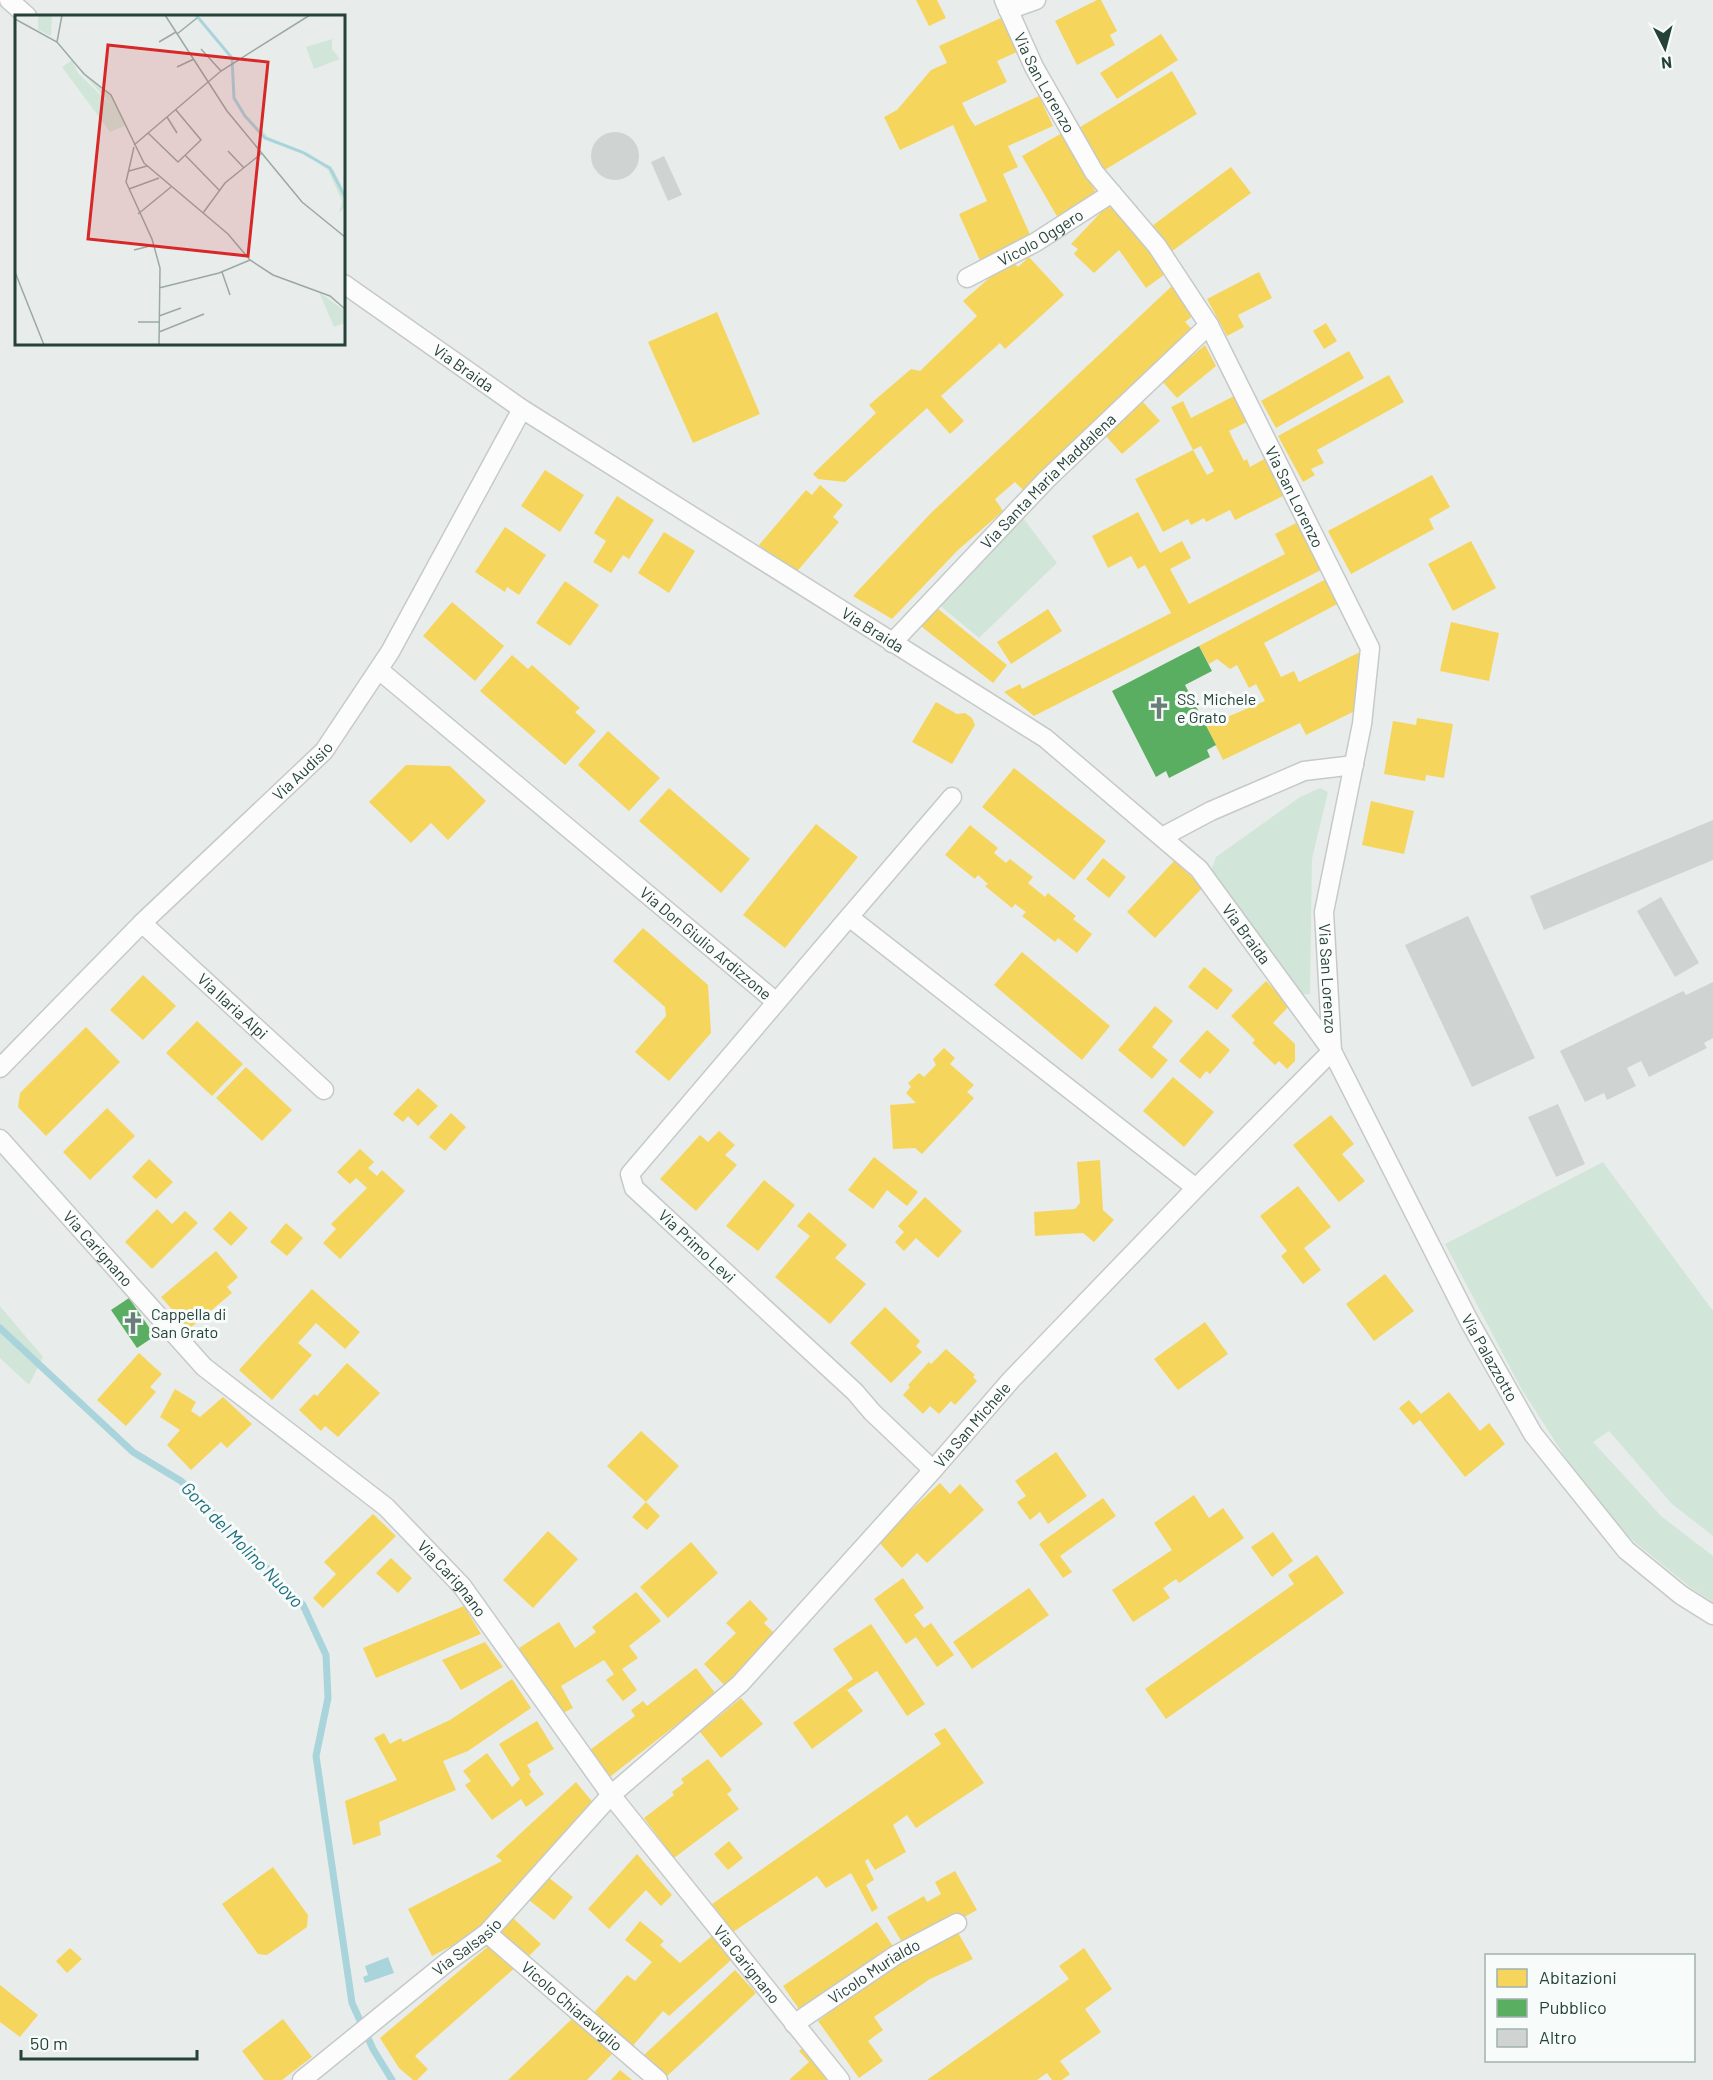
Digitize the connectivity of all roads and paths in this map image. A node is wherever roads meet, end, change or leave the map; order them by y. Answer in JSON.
{"nodes":[{"id":1,"x":9,"y":0,"type":"edge"},
{"id":2,"x":1036,"y":0,"type":"edge"},
{"id":3,"x":1006,"y":5,"type":"edge"},
{"id":4,"x":26,"y":15,"type":"edge"},
{"id":5,"x":1112,"y":193,"type":"junction"},
{"id":6,"x":967,"y":278,"type":"dead end"},
{"id":7,"x":345,"y":285,"type":"edge"},
{"id":8,"x":1209,"y":325,"type":"junction"},
{"id":9,"x":522,"y":409,"type":"junction"},
{"id":10,"x":892,"y":642,"type":"junction"},
{"id":11,"x":380,"y":670,"type":"junction"},
{"id":12,"x":1354,"y":765,"type":"junction"},
{"id":13,"x":952,"y":797,"type":"dead end"},
{"id":14,"x":1162,"y":837,"type":"junction"},
{"id":15,"x":849,"y":917,"type":"junction"},
{"id":16,"x":142,"y":923,"type":"junction"},
{"id":17,"x":775,"y":1001,"type":"junction"},
{"id":18,"x":1332,"y":1051,"type":"junction"},
{"id":19,"x":0,"y":1068,"type":"edge"},
{"id":20,"x":324,"y":1090,"type":"dead end"},
{"id":21,"x":0,"y":1139,"type":"edge"},
{"id":22,"x":1196,"y":1188,"type":"junction"},
{"id":23,"x":933,"y":1470,"type":"junction"},
{"id":24,"x":1713,"y":1615,"type":"edge"},
{"id":25,"x":611,"y":1795,"type":"junction"},
{"id":26,"x":957,"y":1923,"type":"dead end"},
{"id":27,"x":487,"y":1933,"type":"junction"},
{"id":28,"x":794,"y":2024,"type":"junction"},
{"id":29,"x":302,"y":2080,"type":"edge"},
{"id":30,"x":658,"y":2080,"type":"edge"},
{"id":31,"x":840,"y":2080,"type":"edge"}],
"edges":[{"from":1,"to":4,"type":"street"},
{"from":2,"to":3,"type":"street"},
{"from":3,"to":5,"type":"street","name":"Via San Lorenzo"},
{"from":5,"to":6,"type":"street","name":"Vicolo Oggero"},
{"from":5,"to":8,"type":"street","name":"Via San Lorenzo"},
{"from":7,"to":9,"type":"street","name":"Via Braida"},
{"from":8,"to":10,"type":"street","name":"Via Santa Maria Maddalena"},
{"from":8,"to":12,"type":"street","name":"Via San Lorenzo"},
{"from":9,"to":10,"type":"street","name":"Via Braida"},
{"from":9,"to":11,"type":"street","name":"Via Audisio"},
{"from":10,"to":14,"type":"street","name":"Via Braida"},
{"from":11,"to":16,"type":"street","name":"Via Audisio"},
{"from":11,"to":17,"type":"street","name":"Via Don Giulio Ardizzone"},
{"from":12,"to":14,"type":"street"},
{"from":12,"to":18,"type":"street","name":"Via San Lorenzo"},
{"from":13,"to":15,"type":"street","name":"Via Don Giulio Ardizzone"},
{"from":14,"to":18,"type":"street","name":"Via Braida"},
{"from":15,"to":17,"type":"street","name":"Via Don Giulio Ardizzone"},
{"from":15,"to":22,"type":"street"},
{"from":16,"to":19,"type":"street","name":"Via Audisio"},
{"from":16,"to":20,"type":"street","name":"Via Ilaria Alpi"},
{"from":17,"to":23,"type":"street","name":"Via Primo Levi"},
{"from":18,"to":22,"type":"street","name":"Via San Michele"},
{"from":18,"to":24,"type":"street","name":"Via Palazzotto"},
{"from":21,"to":25,"type":"street","name":"Via Carignano"},
{"from":22,"to":23,"type":"street","name":"Via San Michele"},
{"from":23,"to":25,"type":"street","name":"Via San Michele"},
{"from":25,"to":27,"type":"street","name":"Via Salsasio"},
{"from":25,"to":28,"type":"street","name":"Via Carignano"},
{"from":26,"to":28,"type":"street","name":"Vicolo Murialdo"},
{"from":27,"to":29,"type":"street","name":"Via Salsasio"},
{"from":27,"to":30,"type":"street","name":"Vicolo Chiaraviglio"},
{"from":28,"to":31,"type":"street","name":"Via Carignano"}]}
